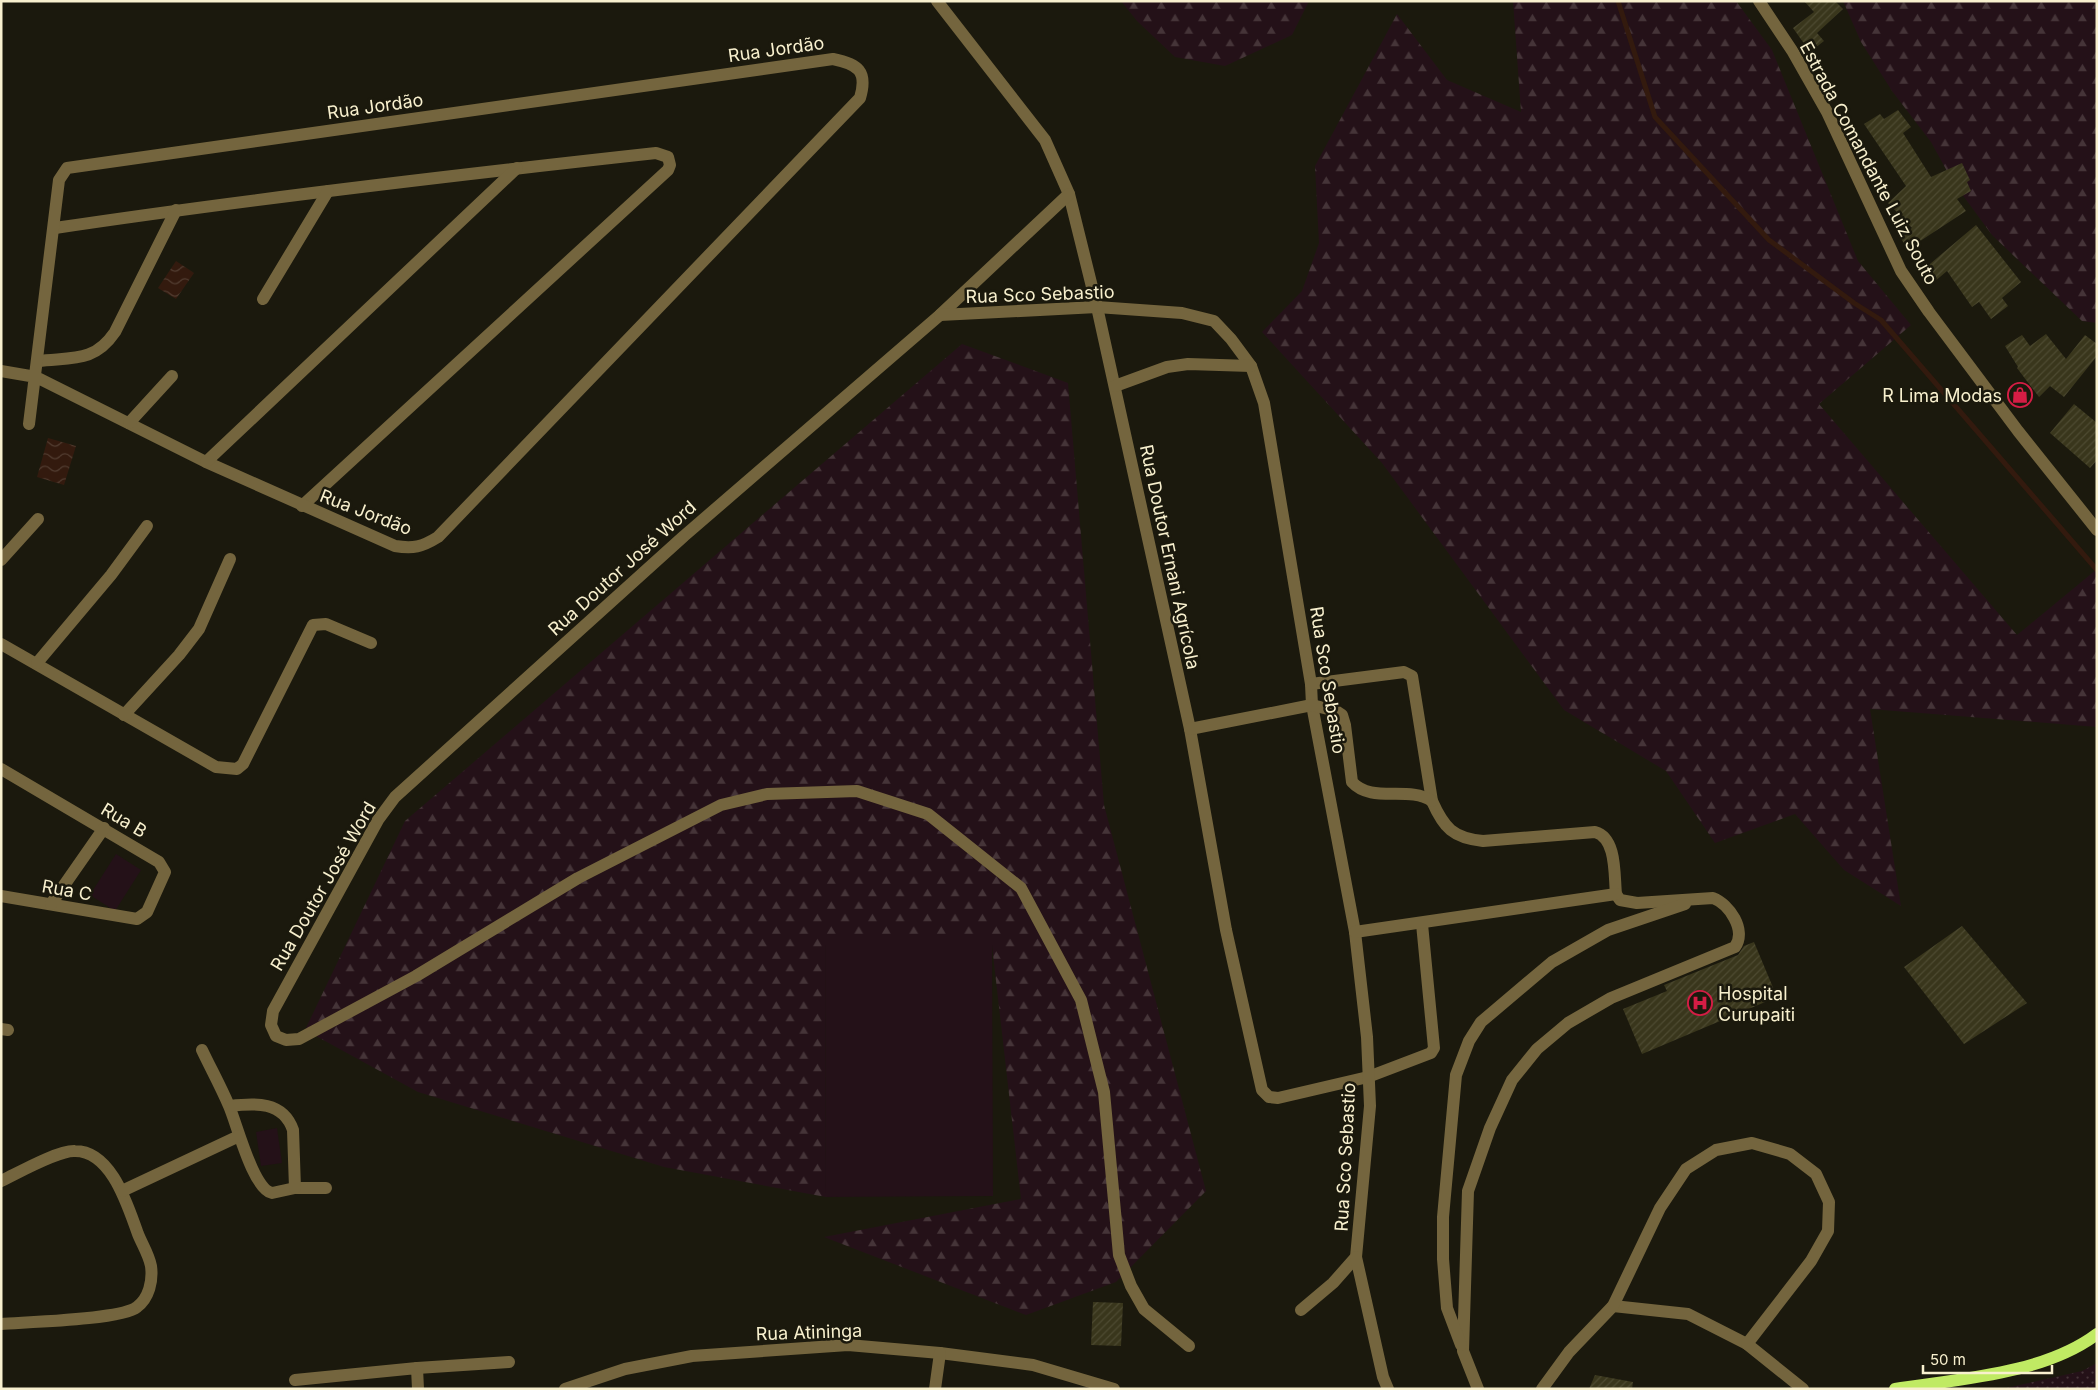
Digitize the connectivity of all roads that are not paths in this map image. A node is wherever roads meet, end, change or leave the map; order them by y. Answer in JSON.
{"nodes":[{"id":1,"x":937,"y":1,"type":"edge"},
{"id":2,"x":1759,"y":1,"type":"edge"},
{"id":3,"x":517,"y":168,"type":"junction"},
{"id":4,"x":328,"y":191,"type":"junction"},
{"id":5,"x":1069,"y":194,"type":"junction"},
{"id":6,"x":176,"y":210,"type":"junction"},
{"id":7,"x":55,"y":228,"type":"junction"},
{"id":8,"x":263,"y":298,"type":"dead end"},
{"id":9,"x":1098,"y":306,"type":"junction"},
{"id":10,"x":940,"y":315,"type":"junction"},
{"id":11,"x":38,"y":361,"type":"junction"},
{"id":12,"x":1251,"y":366,"type":"junction"},
{"id":13,"x":1,"y":370,"type":"edge"},
{"id":14,"x":172,"y":376,"type":"dead end"},
{"id":15,"x":36,"y":377,"type":"junction"},
{"id":16,"x":1115,"y":386,"type":"junction"},
{"id":17,"x":129,"y":423,"type":"junction"},
{"id":18,"x":29,"y":424,"type":"dead end"},
{"id":19,"x":206,"y":462,"type":"junction"},
{"id":20,"x":302,"y":506,"type":"junction"},
{"id":21,"x":38,"y":519,"type":"dead end"},
{"id":22,"x":147,"y":526,"type":"dead end"},
{"id":23,"x":2097,"y":530,"type":"edge"},
{"id":24,"x":230,"y":559,"type":"dead end"},
{"id":25,"x":1,"y":560,"type":"edge"},
{"id":26,"x":371,"y":643,"type":"dead end"},
{"id":27,"x":1,"y":644,"type":"edge"},
{"id":28,"x":37,"y":663,"type":"junction"},
{"id":29,"x":1311,"y":684,"type":"junction"},
{"id":30,"x":1312,"y":705,"type":"junction"},
{"id":31,"x":124,"y":715,"type":"junction"},
{"id":32,"x":1190,"y":729,"type":"junction"},
{"id":33,"x":1,"y":769,"type":"edge"},
{"id":34,"x":1432,"y":801,"type":"junction"},
{"id":35,"x":104,"y":828,"type":"junction"},
{"id":36,"x":1616,"y":894,"type":"junction"},
{"id":37,"x":1,"y":896,"type":"edge"},
{"id":38,"x":1703,"y":897,"type":"junction"},
{"id":39,"x":51,"y":904,"type":"junction"},
{"id":40,"x":126,"y":918,"type":"joint"},
{"id":41,"x":1422,"y":924,"type":"junction"},
{"id":42,"x":1355,"y":932,"type":"junction"},
{"id":43,"x":202,"y":1050,"type":"dead end"},
{"id":44,"x":1368,"y":1077,"type":"junction"},
{"id":45,"x":230,"y":1106,"type":"junction"},
{"id":46,"x":239,"y":1136,"type":"junction"},
{"id":47,"x":1,"y":1181,"type":"edge"},
{"id":48,"x":295,"y":1188,"type":"junction"},
{"id":49,"x":326,"y":1188,"type":"dead end"},
{"id":50,"x":122,"y":1191,"type":"junction"},
{"id":51,"x":1356,"y":1257,"type":"junction"},
{"id":52,"x":1613,"y":1306,"type":"junction"},
{"id":53,"x":1301,"y":1310,"type":"dead end"},
{"id":54,"x":1,"y":1324,"type":"edge"},
{"id":55,"x":2097,"y":1334,"type":"edge"},
{"id":56,"x":1747,"y":1344,"type":"junction"},
{"id":57,"x":1189,"y":1346,"type":"dead end"},
{"id":58,"x":1463,"y":1351,"type":"junction"},
{"id":59,"x":940,"y":1353,"type":"junction"},
{"id":60,"x":509,"y":1362,"type":"dead end"},
{"id":61,"x":417,"y":1368,"type":"junction"},
{"id":62,"x":295,"y":1380,"type":"dead end"},
{"id":63,"x":418,"y":1389,"type":"edge"},
{"id":64,"x":565,"y":1389,"type":"edge"},
{"id":65,"x":936,"y":1389,"type":"edge"},
{"id":66,"x":1114,"y":1389,"type":"edge"},
{"id":67,"x":1388,"y":1389,"type":"edge"},
{"id":68,"x":1478,"y":1389,"type":"edge"},
{"id":69,"x":1542,"y":1389,"type":"edge"},
{"id":70,"x":1803,"y":1389,"type":"edge"},
{"id":71,"x":1895,"y":1389,"type":"edge"}],
"edges":[{"from":1,"to":5,"type":"street","name":"Rua Doutor Ernani Agrícola"},
{"from":2,"to":23,"type":"street","name":"Estrada Comandante Luiz Souto"},
{"from":3,"to":4,"type":"street","name":"Rua Jordão"},
{"from":3,"to":19,"type":"street"},
{"from":3,"to":20,"type":"street","name":"Rua Jordão"},
{"from":4,"to":6,"type":"street","name":"Rua Jordão"},
{"from":4,"to":8,"type":"street"},
{"from":5,"to":9,"type":"street","name":"Rua Doutor Ernani Agrícola"},
{"from":5,"to":10,"type":"street","name":"Rua Doutor José Word"},
{"from":6,"to":7,"type":"street","name":"Rua Jordão"},
{"from":6,"to":11,"type":"street"},
{"from":7,"to":11,"type":"street","name":"Rua Jordão"},
{"from":7,"to":20,"type":"street","name":"Rua Jordão"},
{"from":9,"to":10,"type":"street","name":"Rua Sco Sebastio"},
{"from":9,"to":12,"type":"street","name":"Rua Sco Sebastio"},
{"from":9,"to":16,"type":"street","name":"Rua Doutor Ernani Agrícola"},
{"from":10,"to":57,"type":"street","name":"Rua Doutor José Word"},
{"from":11,"to":15,"type":"street","name":"Rua Jordão"},
{"from":12,"to":16,"type":"street"},
{"from":12,"to":29,"type":"street","name":"Rua Sco Sebastio"},
{"from":13,"to":15,"type":"street","name":"Rua Jordão"},
{"from":14,"to":17,"type":"street"},
{"from":15,"to":17,"type":"street","name":"Rua Jordão"},
{"from":15,"to":18,"type":"street","name":"Rua Jordão"},
{"from":16,"to":32,"type":"street","name":"Rua Doutor Ernani Agrícola"},
{"from":17,"to":19,"type":"street","name":"Rua Jordão"},
{"from":19,"to":20,"type":"street","name":"Rua Jordão"},
{"from":21,"to":25,"type":"street"},
{"from":22,"to":28,"type":"street"},
{"from":24,"to":31,"type":"street"},
{"from":26,"to":31,"type":"street"},
{"from":27,"to":28,"type":"street"},
{"from":28,"to":31,"type":"street"},
{"from":29,"to":30,"type":"street","name":"Rua Sco Sebastio"},
{"from":29,"to":34,"type":"street"},
{"from":30,"to":32,"type":"street"},
{"from":30,"to":34,"type":"street"},
{"from":30,"to":42,"type":"street","name":"Rua Sco Sebastio"},
{"from":32,"to":44,"type":"street","name":"Rua Doutor Ernani Agrícola"},
{"from":33,"to":35,"type":"street","name":"Rua B"},
{"from":34,"to":36,"type":"street"},
{"from":35,"to":39,"type":"street"},
{"from":35,"to":40,"type":"street","name":"Rua B"},
{"from":36,"to":38,"type":"street"},
{"from":36,"to":41,"type":"street"},
{"from":37,"to":39,"type":"street","name":"Rua C"},
{"from":38,"to":58,"type":"street"},
{"from":38,"to":58,"type":"street"},
{"from":39,"to":40,"type":"street","name":"Rua C"},
{"from":41,"to":42,"type":"street"},
{"from":41,"to":44,"type":"street"},
{"from":42,"to":44,"type":"street","name":"Rua Sco Sebastio"},
{"from":43,"to":45,"type":"street"},
{"from":44,"to":51,"type":"street","name":"Rua Sco Sebastio"},
{"from":45,"to":46,"type":"street"},
{"from":45,"to":48,"type":"street"},
{"from":46,"to":48,"type":"street"},
{"from":46,"to":50,"type":"street"},
{"from":47,"to":50,"type":"street"},
{"from":48,"to":49,"type":"street"},
{"from":50,"to":54,"type":"street"},
{"from":51,"to":53,"type":"street","name":"Rua Sco Sebastio"},
{"from":51,"to":67,"type":"street"},
{"from":52,"to":56,"type":"street"},
{"from":52,"to":56,"type":"street"},
{"from":52,"to":69,"type":"street"},
{"from":55,"to":71,"type":"main road"},
{"from":56,"to":70,"type":"street"},
{"from":58,"to":68,"type":"street"},
{"from":59,"to":64,"type":"street","name":"Rua Atininga"},
{"from":59,"to":65,"type":"street"},
{"from":59,"to":66,"type":"street","name":"Rua Atininga"},
{"from":60,"to":61,"type":"street"},
{"from":61,"to":62,"type":"street"},
{"from":61,"to":63,"type":"street"}]}
